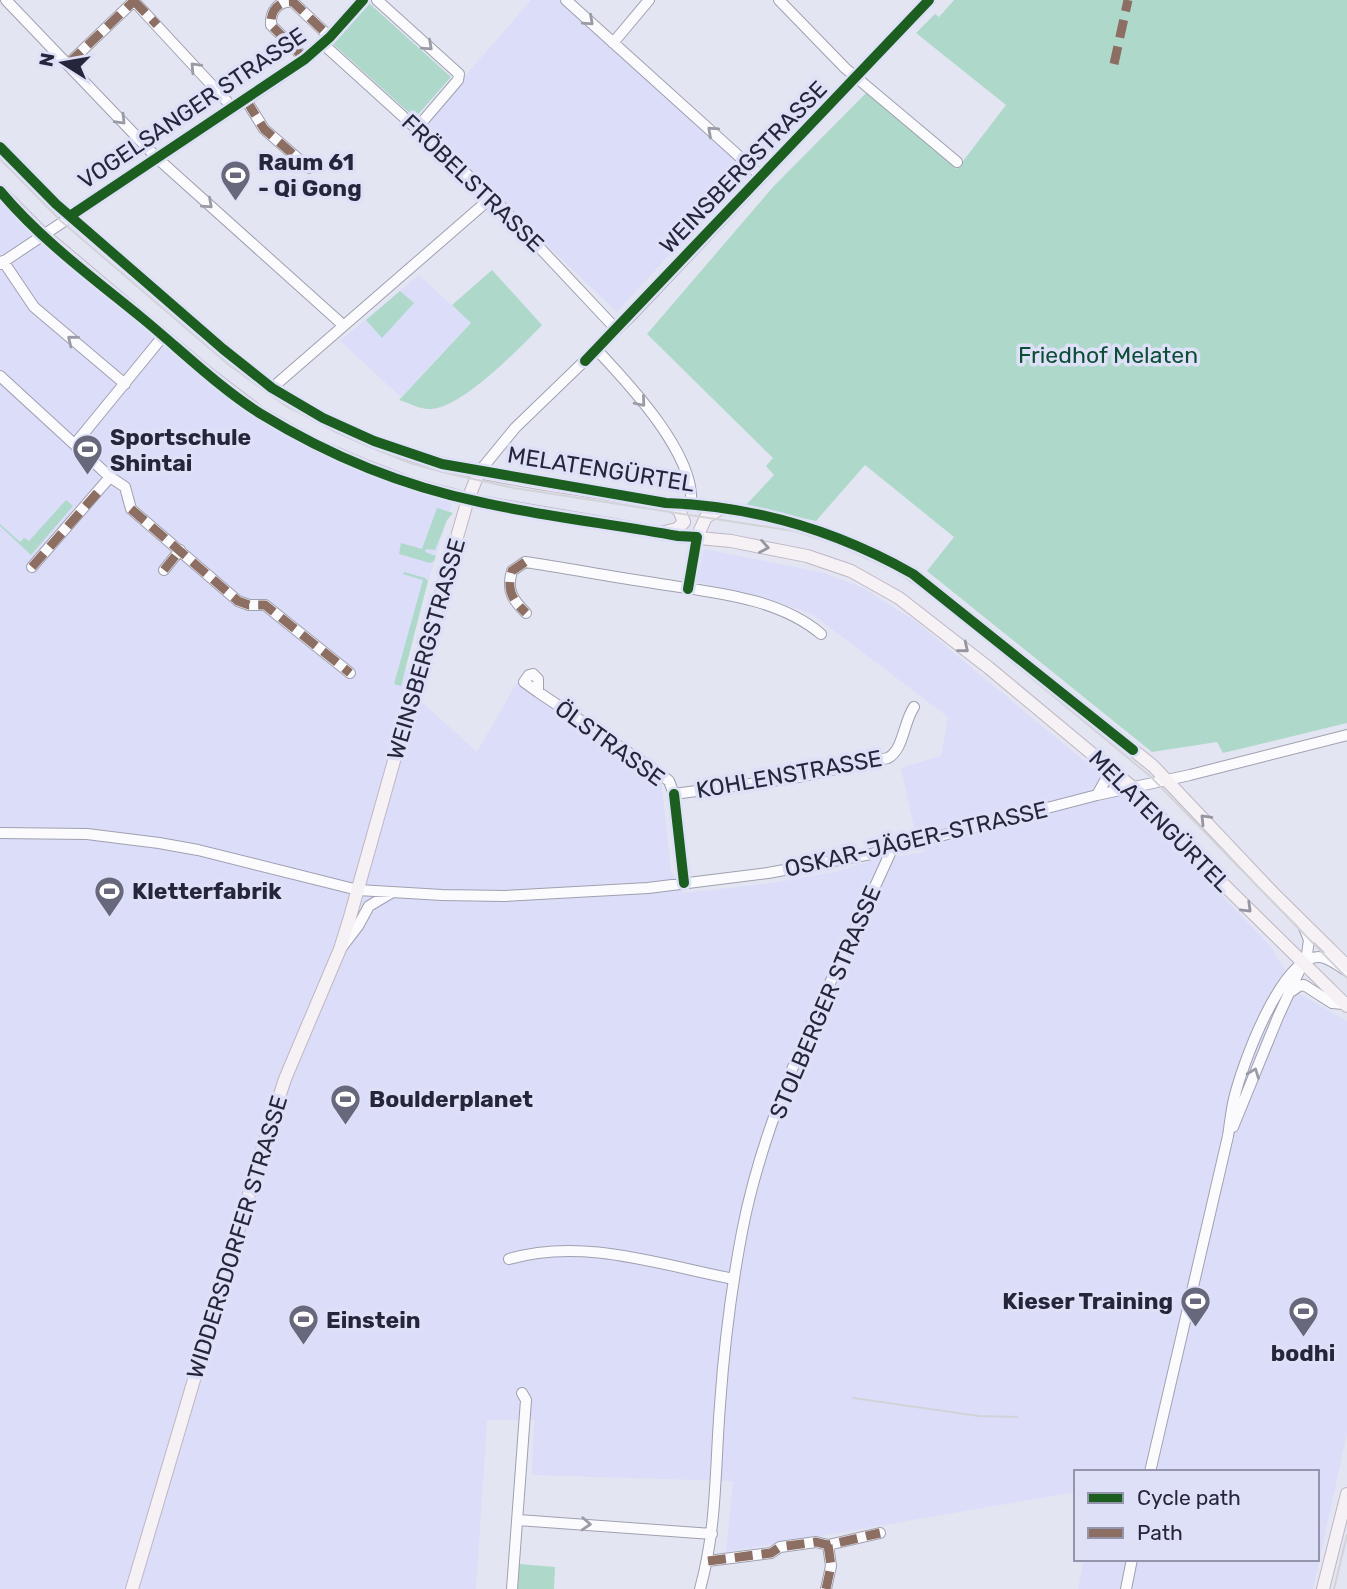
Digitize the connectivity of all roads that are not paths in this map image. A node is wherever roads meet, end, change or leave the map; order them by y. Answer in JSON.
{"nodes":[{"id":1,"x":6,"y":0,"type":"edge"},
{"id":2,"x":363,"y":0,"type":"edge"},
{"id":3,"x":377,"y":0,"type":"edge"},
{"id":4,"x":566,"y":0,"type":"edge"},
{"id":5,"x":649,"y":0,"type":"edge"},
{"id":6,"x":779,"y":0,"type":"edge"},
{"id":7,"x":929,"y":0,"type":"edge"},
{"id":8,"x":134,"y":1,"type":"edge"},
{"id":9,"x":272,"y":4,"type":"edge"},
{"id":10,"x":326,"y":40,"type":"junction"},
{"id":11,"x":613,"y":43,"type":"junction"},
{"id":12,"x":305,"y":59,"type":"junction"},
{"id":13,"x":68,"y":64,"type":"junction"},
{"id":14,"x":856,"y":78,"type":"junction"},
{"id":15,"x":246,"y":100,"type":"junction"},
{"id":16,"x":233,"y":108,"type":"junction"},
{"id":17,"x":417,"y":128,"type":"junction"},
{"id":18,"x":0,"y":147,"type":"edge"},
{"id":19,"x":157,"y":158,"type":"junction"},
{"id":20,"x":957,"y":162,"type":"dead end"},
{"id":21,"x":309,"y":168,"type":"dead end"},
{"id":22,"x":762,"y":177,"type":"junction"},
{"id":23,"x":0,"y":191,"type":"edge"},
{"id":24,"x":492,"y":197,"type":"junction"},
{"id":25,"x":70,"y":216,"type":"junction"},
{"id":26,"x":43,"y":234,"type":"junction"},
{"id":27,"x":1,"y":262,"type":"edge"},
{"id":28,"x":343,"y":325,"type":"junction"},
{"id":29,"x":617,"y":330,"type":"junction"},
{"id":30,"x":164,"y":335,"type":"junction"},
{"id":31,"x":597,"y":350,"type":"junction"},
{"id":32,"x":0,"y":376,"type":"edge"},
{"id":33,"x":125,"y":384,"type":"junction"},
{"id":34,"x":272,"y":388,"type":"junction"},
{"id":35,"x":75,"y":444,"type":"junction"},
{"id":36,"x":479,"y":472,"type":"junction"},
{"id":37,"x":110,"y":477,"type":"junction"},
{"id":38,"x":468,"y":499,"type":"junction"},
{"id":39,"x":666,"y":503,"type":"junction"},
{"id":40,"x":691,"y":504,"type":"junction"},
{"id":41,"x":720,"y":509,"type":"junction"},
{"id":42,"x":661,"y":533,"type":"junction"},
{"id":43,"x":697,"y":537,"type":"junction"},
{"id":44,"x":180,"y":550,"type":"junction"},
{"id":45,"x":33,"y":567,"type":"dead end"},
{"id":46,"x":164,"y":570,"type":"dead end"},
{"id":47,"x":688,"y":589,"type":"junction"},
{"id":48,"x":526,"y":613,"type":"dead end"},
{"id":49,"x":821,"y":634,"type":"dead end"},
{"id":50,"x":350,"y":673,"type":"dead end"},
{"id":51,"x":538,"y":692,"type":"dead end"},
{"id":52,"x":914,"y":707,"type":"dead end"},
{"id":53,"x":1347,"y":735,"type":"edge"},
{"id":54,"x":1105,"y":763,"type":"junction"},
{"id":55,"x":1167,"y":779,"type":"junction"},
{"id":56,"x":1132,"y":787,"type":"junction"},
{"id":57,"x":674,"y":794,"type":"junction"},
{"id":58,"x":1097,"y":795,"type":"junction"},
{"id":59,"x":0,"y":833,"type":"edge"},
{"id":60,"x":891,"y":849,"type":"junction"},
{"id":61,"x":684,"y":883,"type":"junction"},
{"id":62,"x":358,"y":890,"type":"junction"},
{"id":63,"x":393,"y":892,"type":"junction"},
{"id":64,"x":1302,"y":922,"type":"junction"},
{"id":65,"x":340,"y":949,"type":"junction"},
{"id":66,"x":1292,"y":952,"type":"junction"},
{"id":67,"x":1303,"y":964,"type":"junction"},
{"id":68,"x":1347,"y":965,"type":"edge"},
{"id":69,"x":1347,"y":971,"type":"edge"},
{"id":70,"x":1290,"y":972,"type":"junction"},
{"id":71,"x":1289,"y":993,"type":"junction"},
{"id":72,"x":1346,"y":1005,"type":"edge"},
{"id":73,"x":1228,"y":1136,"type":"junction"},
{"id":74,"x":509,"y":1259,"type":"dead end"},
{"id":75,"x":734,"y":1279,"type":"junction"},
{"id":76,"x":523,"y":1393,"type":"dead end"},
{"id":77,"x":1150,"y":1470,"type":"edge"},
{"id":78,"x":1347,"y":1495,"type":"edge"},
{"id":79,"x":518,"y":1520,"type":"junction"},
{"id":80,"x":880,"y":1533,"type":"dead end"},
{"id":81,"x":712,"y":1534,"type":"junction"},
{"id":82,"x":828,"y":1545,"type":"junction"},
{"id":83,"x":708,"y":1561,"type":"junction"},
{"id":84,"x":1132,"y":1561,"type":"edge"},
{"id":85,"x":132,"y":1589,"type":"edge"},
{"id":86,"x":512,"y":1589,"type":"edge"},
{"id":87,"x":701,"y":1589,"type":"edge"},
{"id":88,"x":826,"y":1589,"type":"edge"},
{"id":89,"x":1126,"y":1589,"type":"edge"},
{"id":90,"x":1323,"y":1589,"type":"edge"}],
"edges":[{"from":1,"to":13,"type":"street"},
{"from":2,"to":10,"type":"street","name":"VOGELSANGER STRASSE"},
{"from":3,"to":17,"type":"street","one_way":true},
{"from":4,"to":11,"type":"street","one_way":true},
{"from":5,"to":11,"type":"street"},
{"from":6,"to":14,"type":"street"},
{"from":7,"to":14,"type":"street","name":"WEINSBERGSTRASSE"},
{"from":8,"to":13,"type":"street"},
{"from":16,"to":8,"type":"street","one_way":true},
{"from":9,"to":10,"type":"street","name":"FRÖBELSTRASSE"},
{"from":9,"to":12,"type":"street"},
{"from":10,"to":12,"type":"street","name":"VOGELSANGER STRASSE"},
{"from":10,"to":17,"type":"street","name":"FRÖBELSTRASSE"},
{"from":22,"to":11,"type":"street","one_way":true},
{"from":12,"to":15,"type":"street","name":"VOGELSANGER STRASSE"},
{"from":13,"to":19,"type":"street","one_way":true},
{"from":14,"to":20,"type":"street"},
{"from":14,"to":22,"type":"street","name":"WEINSBERGSTRASSE"},
{"from":15,"to":16,"type":"street","name":"VOGELSANGER STRASSE"},
{"from":15,"to":21,"type":"street"},
{"from":16,"to":19,"type":"street","name":"VOGELSANGER STRASSE"},
{"from":17,"to":24,"type":"street","name":"FRÖBELSTRASSE"},
{"from":18,"to":25,"type":"main road","name":"MELATENGÜRTEL"},
{"from":19,"to":25,"type":"street","name":"VOGELSANGER STRASSE"},
{"from":19,"to":28,"type":"street","one_way":true},
{"from":22,"to":29,"type":"street","name":"WEINSBERGSTRASSE"},
{"from":23,"to":26,"type":"main road","name":"MELATENGÜRTEL"},
{"from":24,"to":28,"type":"street"},
{"from":24,"to":29,"type":"street","name":"FRÖBELSTRASSE"},
{"from":25,"to":26,"type":"street","name":"VOGELSANGER STRASSE"},
{"from":25,"to":34,"type":"main road","name":"MELATENGÜRTEL"},
{"from":26,"to":27,"type":"street","name":"VOGELSANGER STRASSE"},
{"from":26,"to":30,"type":"main road","name":"MELATENGÜRTEL"},
{"from":33,"to":27,"type":"street","one_way":true},
{"from":28,"to":34,"type":"street"},
{"from":29,"to":31,"type":"street","name":"WEINSBERGSTRASSE"},
{"from":30,"to":33,"type":"street"},
{"from":30,"to":38,"type":"main road","name":"MELATENGÜRTEL"},
{"from":31,"to":36,"type":"street","name":"WEINSBERGSTRASSE"},
{"from":31,"to":40,"type":"street","one_way":true},
{"from":32,"to":35,"type":"street"},
{"from":33,"to":35,"type":"street"},
{"from":34,"to":36,"type":"main road","name":"MELATENGÜRTEL"},
{"from":35,"to":37,"type":"street"},
{"from":36,"to":38,"type":"main road","name":"WEINSBERGSTRASSE"},
{"from":36,"to":39,"type":"main road","name":"MELATENGÜRTEL"},
{"from":37,"to":44,"type":"street"},
{"from":37,"to":45,"type":"street"},
{"from":38,"to":42,"type":"main road","name":"MELATENGÜRTEL"},
{"from":38,"to":62,"type":"main road","name":"WEINSBERGSTRASSE"},
{"from":39,"to":40,"type":"main road","name":"MELATENGÜRTEL"},
{"from":39,"to":42,"type":"main road","name":"MELATENGÜRTEL"},
{"from":40,"to":41,"type":"main road","name":"MELATENGÜRTEL"},
{"from":41,"to":43,"type":"main road","name":"MELATENGÜRTEL"},
{"from":41,"to":55,"type":"main road","name":"MELATENGÜRTEL"},
{"from":42,"to":43,"type":"main road","name":"MELATENGÜRTEL"},
{"from":43,"to":47,"type":"street"},
{"from":43,"to":54,"type":"main road","name":"MELATENGÜRTEL","one_way":true},
{"from":44,"to":46,"type":"street"},
{"from":44,"to":50,"type":"street"},
{"from":47,"to":48,"type":"street"},
{"from":47,"to":49,"type":"street"},
{"from":51,"to":57,"type":"street","name":"ÖLSTRASSE"},
{"from":52,"to":57,"type":"street","name":"KOHLENSTRASSE"},
{"from":53,"to":55,"type":"street","name":"OSKAR-JÄGER-STRASSE"},
{"from":54,"to":56,"type":"main road","name":"MELATENGÜRTEL"},
{"from":54,"to":58,"type":"street"},
{"from":55,"to":56,"type":"street","name":"OSKAR-JÄGER-STRASSE"},
{"from":64,"to":55,"type":"main road","name":"MELATENGÜRTEL","one_way":true},
{"from":56,"to":58,"type":"street","name":"OSKAR-JÄGER-STRASSE"},
{"from":56,"to":66,"type":"main road","name":"MELATENGÜRTEL","one_way":true},
{"from":57,"to":61,"type":"street","name":"ÖLSTRASSE"},
{"from":58,"to":60,"type":"street","name":"OSKAR-JÄGER-STRASSE"},
{"from":59,"to":62,"type":"street","name":"OSKAR-JÄGER-STRASSE"},
{"from":60,"to":61,"type":"street","name":"OSKAR-JÄGER-STRASSE"},
{"from":60,"to":75,"type":"street","name":"STOLBERGER STRASSE"},
{"from":61,"to":63,"type":"street","name":"OSKAR-JÄGER-STRASSE"},
{"from":62,"to":63,"type":"street","name":"OSKAR-JÄGER-STRASSE"},
{"from":62,"to":65,"type":"main road","name":"WIDDERSDORFER STRASSE"},
{"from":63,"to":65,"type":"street"},
{"from":64,"to":67,"type":"street"},
{"from":64,"to":68,"type":"main road","name":"MELATENGÜRTEL"},
{"from":65,"to":85,"type":"main road","name":"WIDDERSDORFER STRASSE"},
{"from":66,"to":67,"type":"main road","name":"MELATENGÜRTEL"},
{"from":66,"to":70,"type":"street"},
{"from":67,"to":69,"type":"street"},
{"from":67,"to":70,"type":"street"},
{"from":67,"to":71,"type":"street"},
{"from":67,"to":72,"type":"main road","name":"MELATENGÜRTEL"},
{"from":70,"to":73,"type":"street"},
{"from":71,"to":72,"type":"street"},
{"from":73,"to":71,"type":"street","one_way":true},
{"from":73,"to":77,"type":"street"},
{"from":74,"to":75,"type":"street"},
{"from":75,"to":81,"type":"street","name":"STOLBERGER STRASSE"},
{"from":76,"to":79,"type":"street"},
{"from":78,"to":90,"type":"main road"},
{"from":79,"to":81,"type":"street","one_way":true},
{"from":79,"to":86,"type":"street"},
{"from":80,"to":82,"type":"street"},
{"from":81,"to":83,"type":"street","name":"STOLBERGER STRASSE"},
{"from":82,"to":83,"type":"street"},
{"from":82,"to":88,"type":"street"},
{"from":83,"to":87,"type":"street","name":"STOLBERGER STRASSE"},
{"from":84,"to":89,"type":"street"}]}
